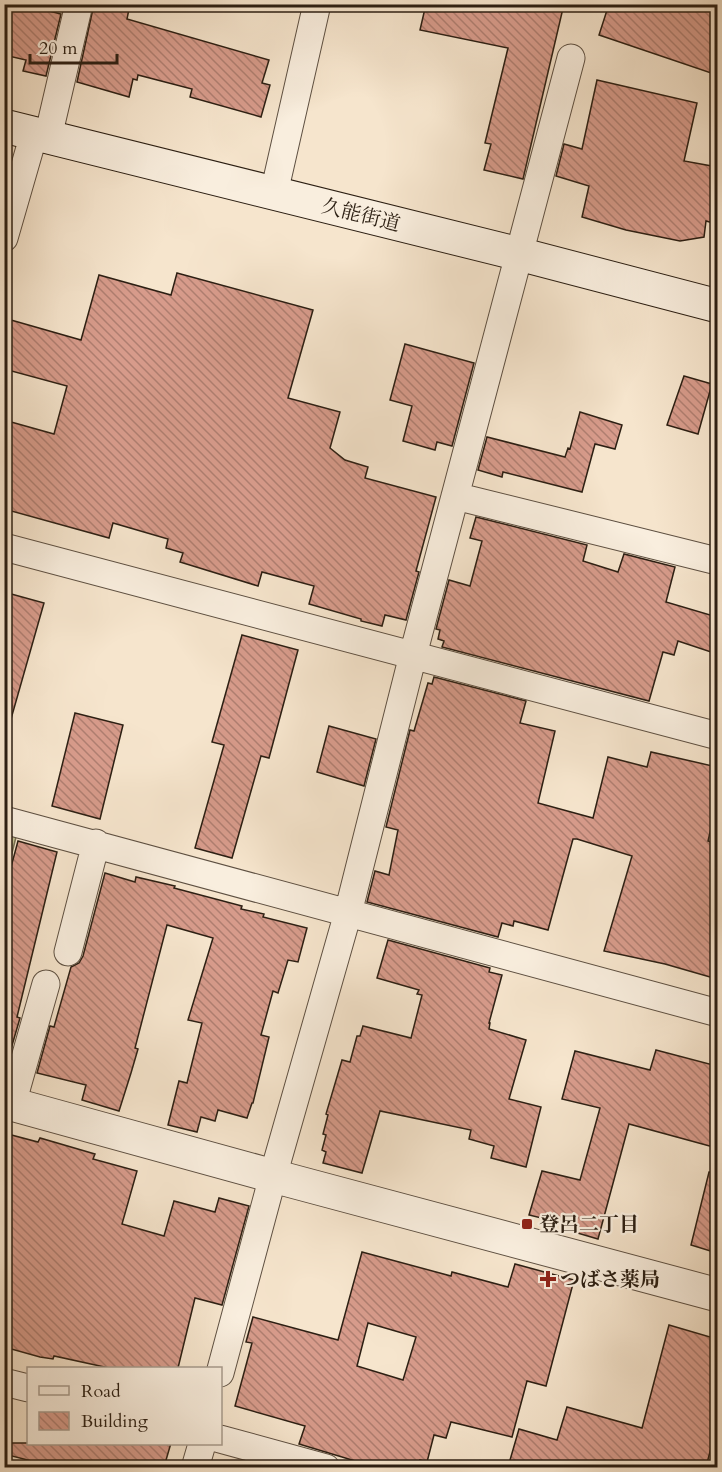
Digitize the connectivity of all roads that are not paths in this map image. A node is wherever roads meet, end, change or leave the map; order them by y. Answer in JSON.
{"nodes":[{"id":1,"x":79,"y":4,"type":"edge"},
{"id":2,"x":317,"y":4,"type":"edge"},
{"id":3,"x":571,"y":58,"type":"dead end"},
{"id":4,"x":29,"y":132,"type":"edge"},
{"id":5,"x":274,"y":193,"type":"junction"},
{"id":6,"x":4,"y":238,"type":"edge"},
{"id":7,"x":519,"y":254,"type":"junction"},
{"id":8,"x":717,"y":306,"type":"edge"},
{"id":9,"x":455,"y":496,"type":"junction"},
{"id":10,"x":4,"y":547,"type":"edge"},
{"id":11,"x":717,"y":561,"type":"edge"},
{"id":12,"x":413,"y":655,"type":"junction"},
{"id":13,"x":717,"y":736,"type":"edge"},
{"id":14,"x":4,"y":820,"type":"edge"},
{"id":15,"x":96,"y":843,"type":"junction"},
{"id":16,"x":348,"y":913,"type":"junction"},
{"id":17,"x":68,"y":952,"type":"dead end"},
{"id":18,"x":46,"y":984,"type":"dead end"},
{"id":19,"x":717,"y":1013,"type":"edge"},
{"id":20,"x":8,"y":1103,"type":"edge"},
{"id":21,"x":273,"y":1176,"type":"junction"},
{"id":22,"x":717,"y":1295,"type":"edge"},
{"id":23,"x":222,"y":1367,"type":"edge"},
{"id":24,"x":4,"y":1382,"type":"edge"},
{"id":25,"x":27,"y":1388,"type":"edge"},
{"id":26,"x":222,"y":1440,"type":"edge"},
{"id":27,"x":201,"y":1445,"type":"edge"},
{"id":28,"x":195,"y":1467,"type":"edge"},
{"id":29,"x":326,"y":1467,"type":"edge"}],
"edges":[{"from":1,"to":4,"type":"street"},
{"from":2,"to":5,"type":"street"},
{"from":3,"to":7,"type":"street"},
{"from":4,"to":5,"type":"street","name":"久能街道"},
{"from":4,"to":6,"type":"street"},
{"from":5,"to":7,"type":"street","name":"久能街道"},
{"from":7,"to":8,"type":"street","name":"久能街道"},
{"from":7,"to":9,"type":"street"},
{"from":9,"to":11,"type":"street"},
{"from":9,"to":12,"type":"street"},
{"from":10,"to":12,"type":"street"},
{"from":12,"to":13,"type":"street"},
{"from":12,"to":16,"type":"street"},
{"from":14,"to":15,"type":"street"},
{"from":15,"to":16,"type":"street"},
{"from":15,"to":17,"type":"street"},
{"from":16,"to":19,"type":"street"},
{"from":16,"to":21,"type":"street"},
{"from":18,"to":20,"type":"street"},
{"from":20,"to":21,"type":"street"},
{"from":21,"to":22,"type":"street"},
{"from":21,"to":23,"type":"street"},
{"from":24,"to":25,"type":"street"},
{"from":26,"to":29,"type":"street"},
{"from":27,"to":28,"type":"street"}]}
